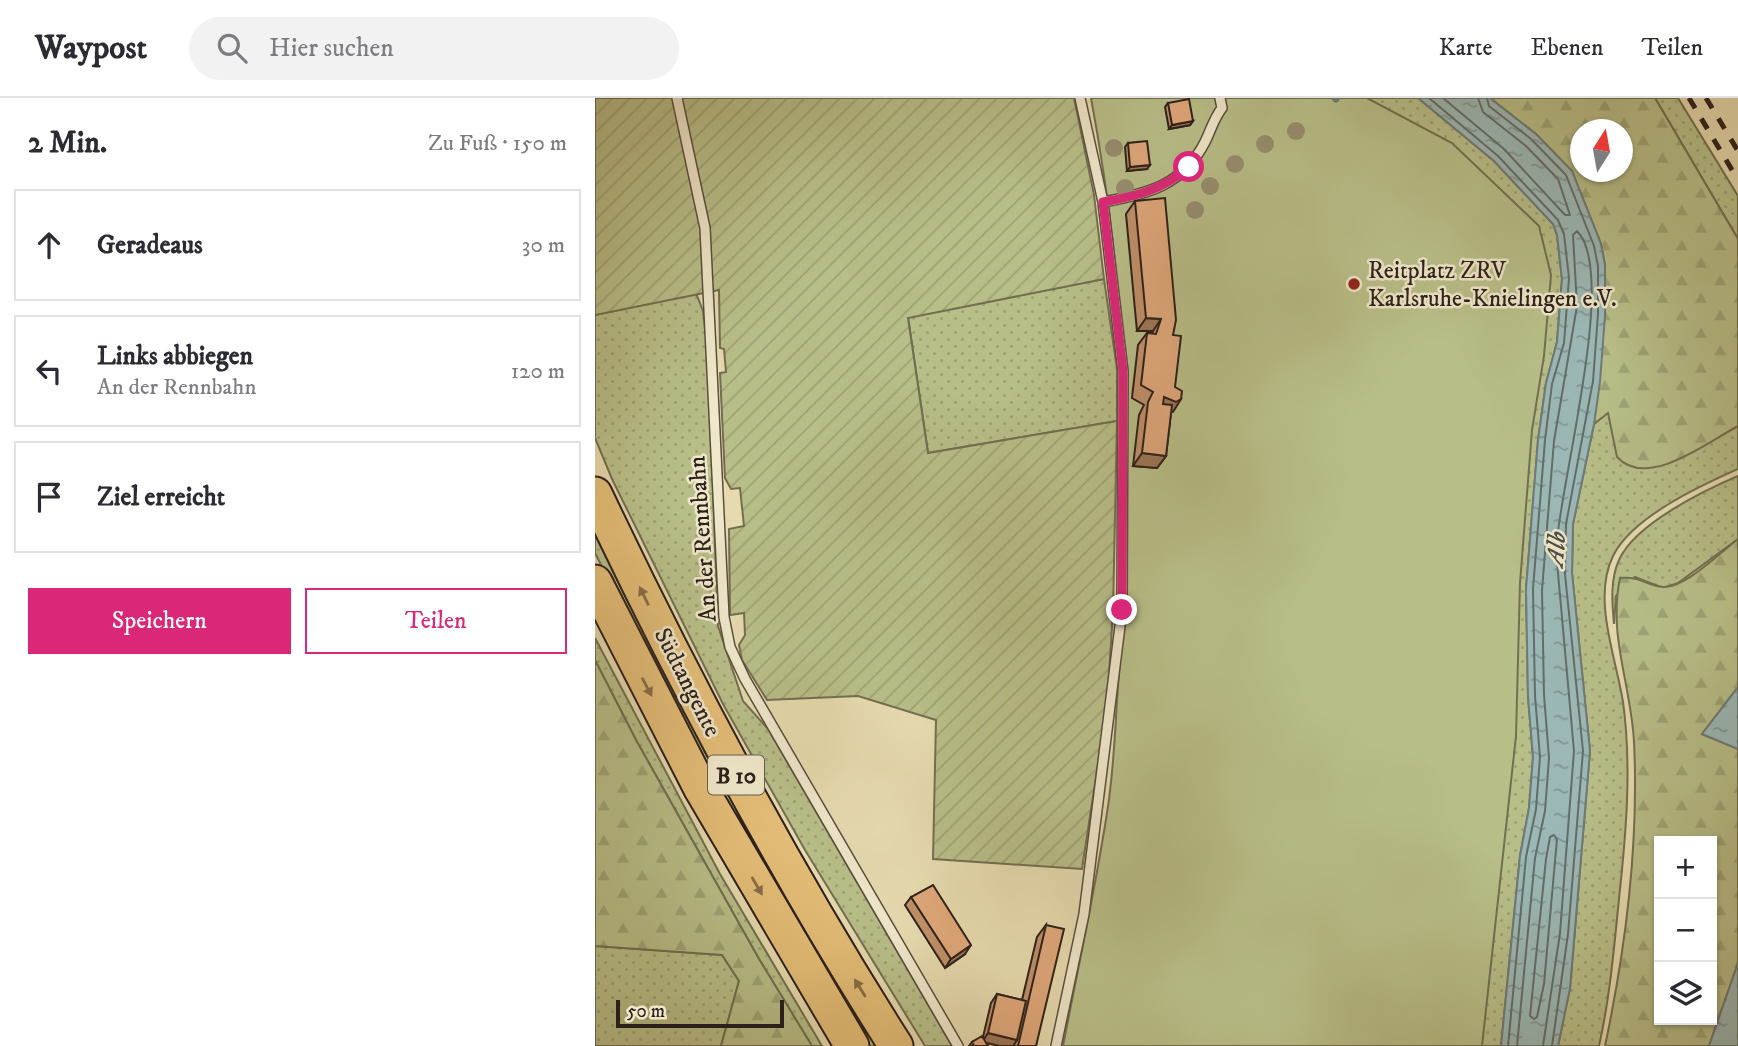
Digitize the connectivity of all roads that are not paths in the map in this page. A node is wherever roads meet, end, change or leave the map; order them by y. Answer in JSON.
{"nodes":[{"id":1,"x":677,"y":98,"type":"edge"},
{"id":2,"x":1080,"y":98,"type":"edge"},
{"id":3,"x":1221,"y":103,"type":"edge"},
{"id":4,"x":1103,"y":202,"type":"junction"},
{"id":5,"x":595,"y":494,"type":"edge"},
{"id":6,"x":595,"y":582,"type":"edge"},
{"id":7,"x":852,"y":1046,"type":"edge"},
{"id":8,"x":896,"y":1046,"type":"edge"},
{"id":9,"x":958,"y":1046,"type":"edge"},
{"id":10,"x":1056,"y":1046,"type":"edge"}],
"edges":[{"from":1,"to":9,"type":"lane","name":"An der Rennbahn"},
{"from":2,"to":4,"type":"lane"},
{"from":3,"to":4,"type":"lane"},
{"from":4,"to":10,"type":"lane"},
{"from":8,"to":5,"type":"highway","name":"Südtangente","number":"B 10","one_way":true},
{"from":6,"to":7,"type":"highway","name":"Südtangente","number":"B 10","one_way":true}]}
